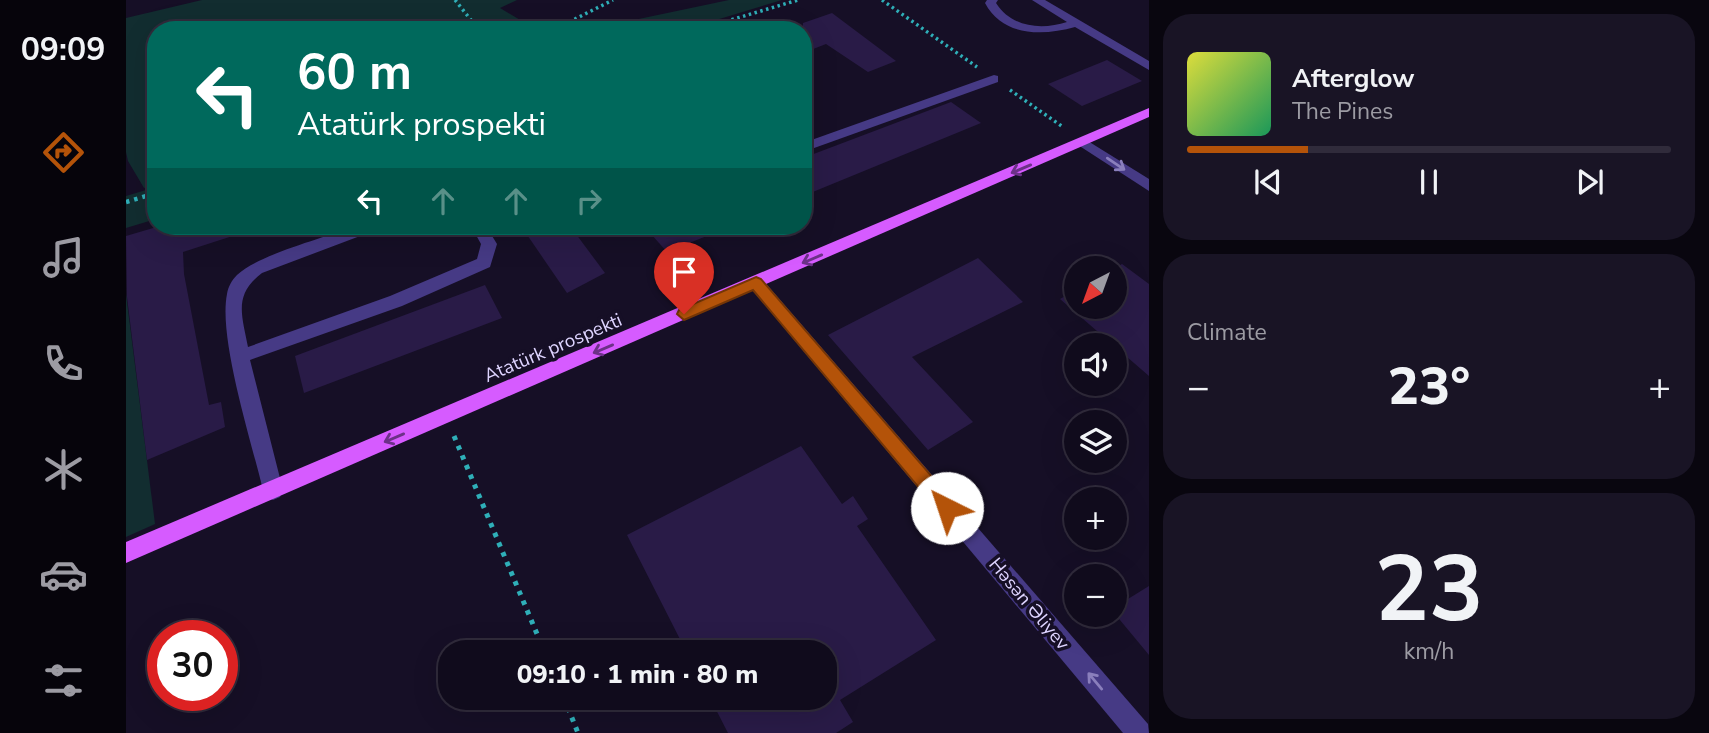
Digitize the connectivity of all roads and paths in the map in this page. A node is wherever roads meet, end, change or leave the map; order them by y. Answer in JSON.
{"nodes":[{"id":1,"x":455,"y":0,"type":"edge"},
{"id":2,"x":613,"y":0,"type":"edge"},
{"id":3,"x":798,"y":0,"type":"edge"},
{"id":4,"x":993,"y":0,"type":"edge"},
{"id":5,"x":1037,"y":0,"type":"edge"},
{"id":6,"x":472,"y":21,"type":"edge"},
{"id":7,"x":571,"y":21,"type":"edge"},
{"id":8,"x":727,"y":21,"type":"edge"},
{"id":9,"x":1077,"y":23,"type":"junction"},
{"id":10,"x":1149,"y":66,"type":"edge"},
{"id":11,"x":994,"y":79,"type":"dead end"},
{"id":12,"x":1149,"y":112,"type":"edge"},
{"id":13,"x":1083,"y":142,"type":"junction"},
{"id":14,"x":812,"y":145,"type":"edge"},
{"id":15,"x":1149,"y":186,"type":"edge"},
{"id":16,"x":147,"y":196,"type":"edge"},
{"id":17,"x":126,"y":202,"type":"edge"},
{"id":18,"x":346,"y":235,"type":"edge"},
{"id":19,"x":484,"y":235,"type":"edge"},
{"id":20,"x":756,"y":283,"type":"junction"},
{"id":21,"x":242,"y":356,"type":"junction"},
{"id":22,"x":445,"y":416,"type":"junction"},
{"id":23,"x":273,"y":490,"type":"junction"},
{"id":24,"x":126,"y":553,"type":"edge"},
{"id":25,"x":540,"y":640,"type":"edge"},
{"id":26,"x":569,"y":710,"type":"edge"},
{"id":27,"x":578,"y":733,"type":"edge"},
{"id":28,"x":1139,"y":733,"type":"edge"}],
"edges":[{"from":1,"to":6,"type":"path"},
{"from":2,"to":7,"type":"path"},
{"from":3,"to":8,"type":"path"},
{"from":4,"to":9,"type":"street"},
{"from":5,"to":9,"type":"street"},
{"from":9,"to":10,"type":"street"},
{"from":11,"to":14,"type":"street"},
{"from":12,"to":13,"type":"main road","name":"Atatürk prospekti"},
{"from":13,"to":15,"type":"street","one_way":true},
{"from":13,"to":20,"type":"main road","name":"Atatürk prospekti","one_way":true},
{"from":16,"to":17,"type":"path"},
{"from":18,"to":21,"type":"street"},
{"from":19,"to":21,"type":"street"},
{"from":20,"to":22,"type":"main road","name":"Atatürk prospekti","one_way":true},
{"from":28,"to":20,"type":"street","name":"Həsən Əliyev","one_way":true},
{"from":21,"to":23,"type":"street"},
{"from":22,"to":23,"type":"main road","name":"Atatürk prospekti","one_way":true},
{"from":22,"to":25,"type":"path"},
{"from":23,"to":24,"type":"main road","name":"Atatürk prospekti"},
{"from":26,"to":27,"type":"path"}]}
